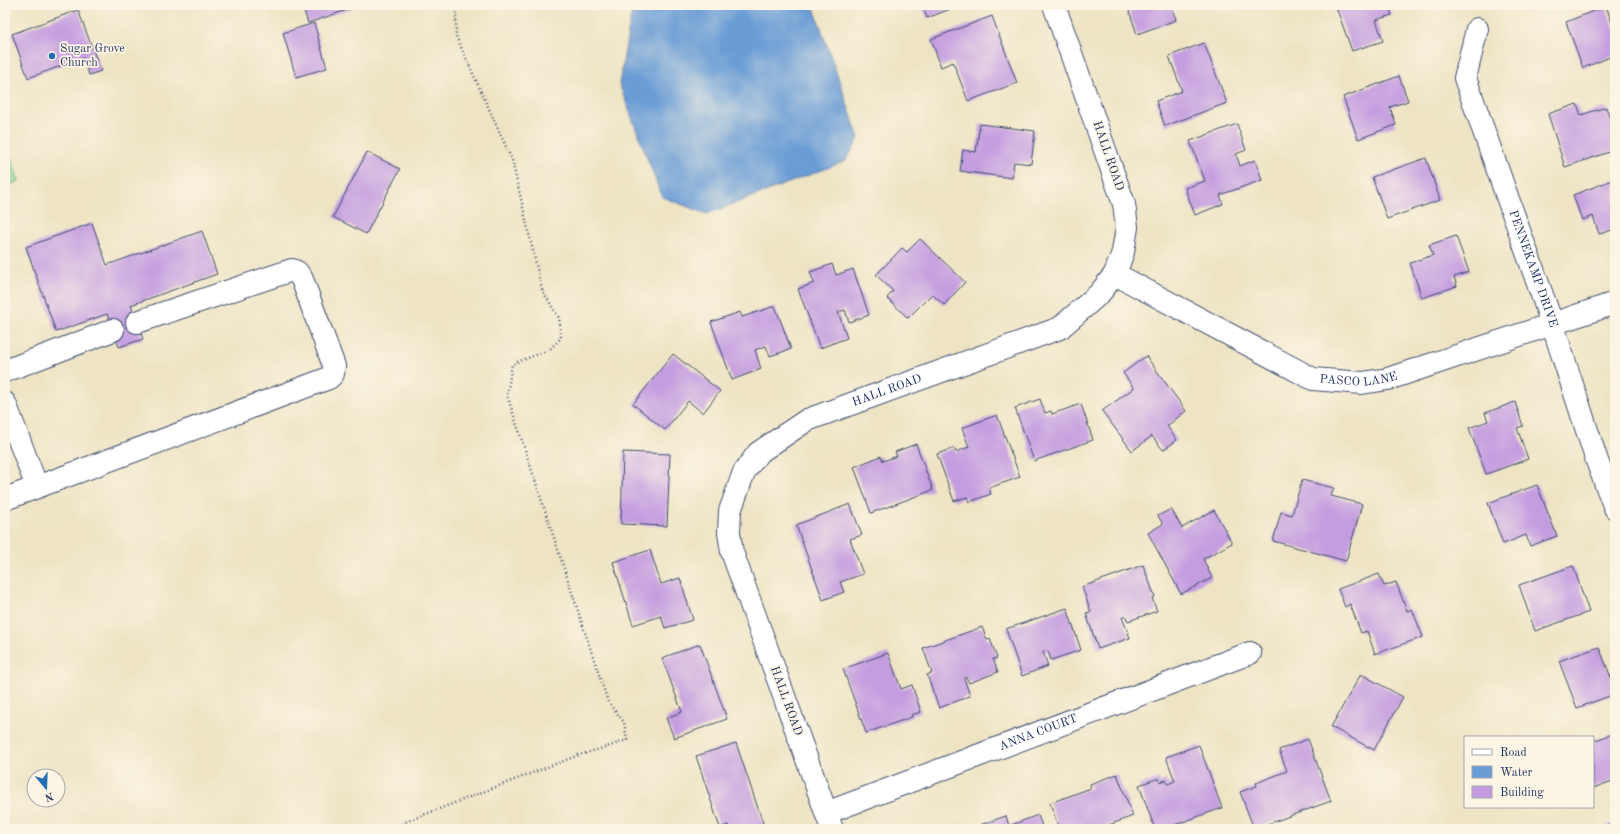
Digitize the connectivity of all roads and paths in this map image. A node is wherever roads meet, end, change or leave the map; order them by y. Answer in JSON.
{"nodes":[{"id":1,"x":456,"y":5,"type":"edge"},
{"id":2,"x":1054,"y":5,"type":"edge"},
{"id":3,"x":1477,"y":29,"type":"dead end"},
{"id":4,"x":1115,"y":274,"type":"junction"},
{"id":5,"x":1615,"y":302,"type":"edge"},
{"id":6,"x":138,"y":322,"type":"dead end"},
{"id":7,"x":1552,"y":323,"type":"junction"},
{"id":8,"x":114,"y":330,"type":"dead end"},
{"id":9,"x":5,"y":371,"type":"edge"},
{"id":10,"x":5,"y":403,"type":"edge"},
{"id":11,"x":37,"y":487,"type":"junction"},
{"id":12,"x":5,"y":499,"type":"edge"},
{"id":13,"x":1615,"y":508,"type":"edge"},
{"id":14,"x":1250,"y":653,"type":"dead end"},
{"id":15,"x":829,"y":821,"type":"edge"},
{"id":16,"x":387,"y":829,"type":"edge"}],
"edges":[{"from":1,"to":16,"type":"path"},
{"from":2,"to":4,"type":"street","name":"HALL ROAD"},
{"from":3,"to":7,"type":"street","name":"PENNEKAMP DRIVE"},
{"from":4,"to":7,"type":"street","name":"PASCO LANE"},
{"from":4,"to":15,"type":"street","name":"HALL ROAD"},
{"from":5,"to":7,"type":"street","name":"PASCO LANE"},
{"from":6,"to":11,"type":"street"},
{"from":7,"to":13,"type":"street","name":"PENNEKAMP DRIVE"},
{"from":8,"to":9,"type":"street"},
{"from":10,"to":11,"type":"street"},
{"from":11,"to":12,"type":"street"},
{"from":14,"to":15,"type":"street","name":"ANNA COURT"}]}
